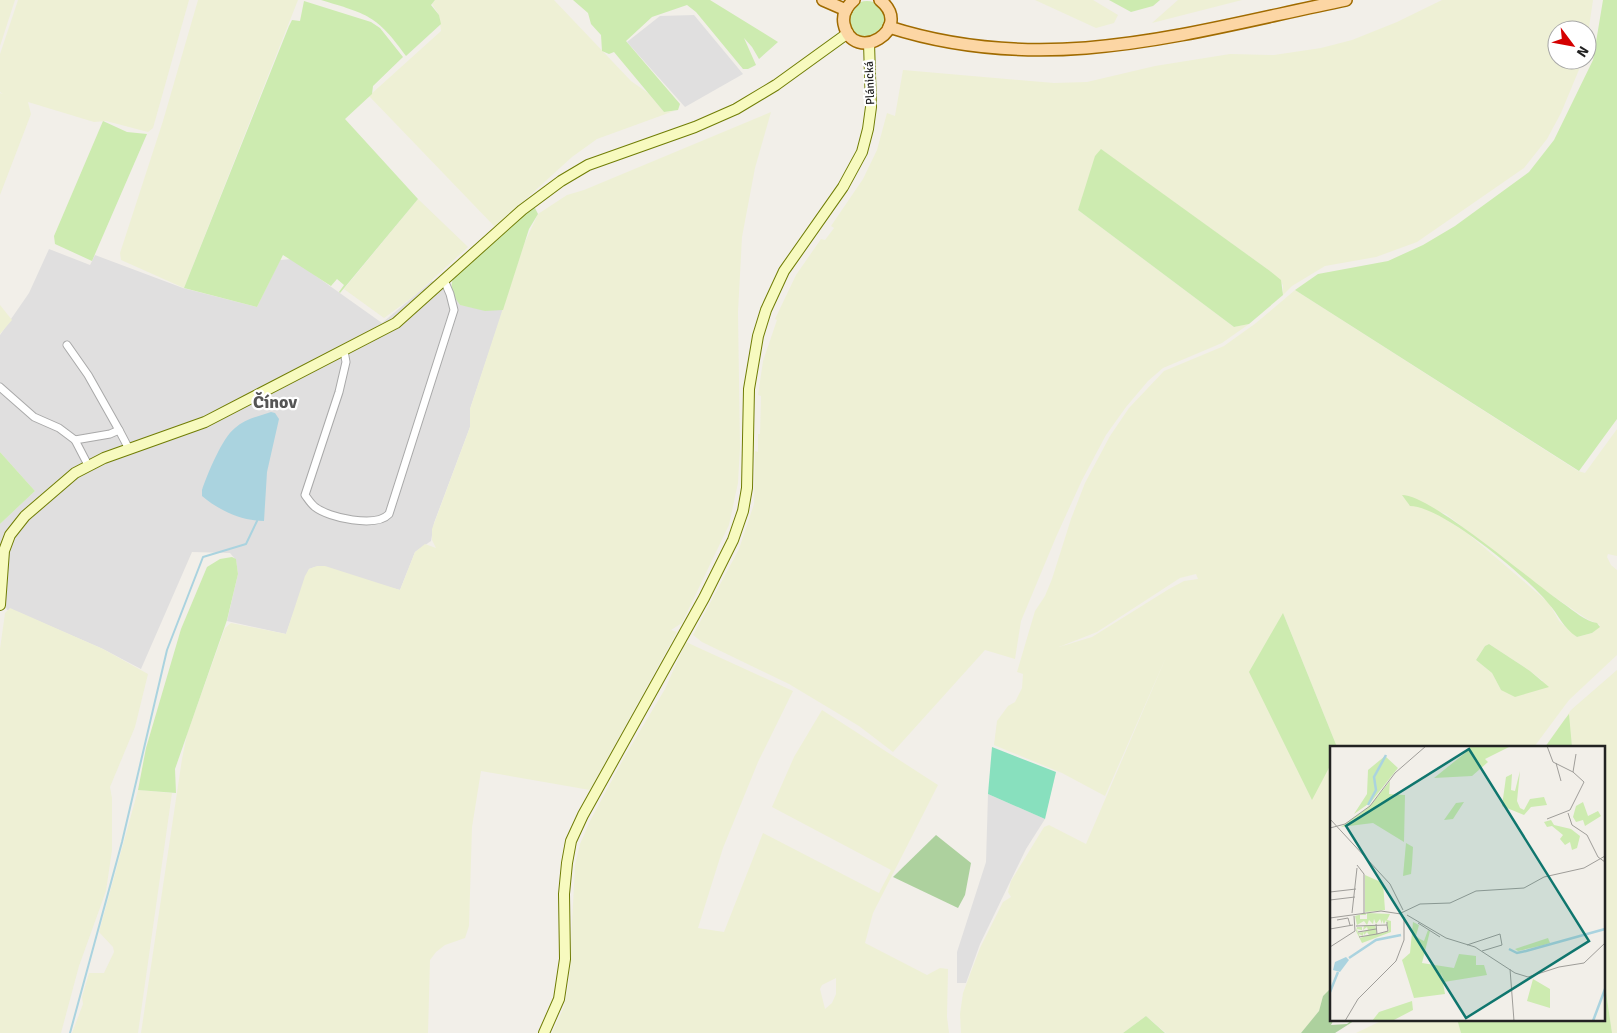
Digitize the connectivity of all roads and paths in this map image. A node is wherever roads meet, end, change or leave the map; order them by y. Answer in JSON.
{"nodes":[{"id":1,"x":823,"y":0,"type":"edge"},
{"id":2,"x":854,"y":0,"type":"edge"},
{"id":3,"x":881,"y":0,"type":"edge"},
{"id":4,"x":1346,"y":0,"type":"edge"},
{"id":5,"x":846,"y":10,"type":"junction"},
{"id":6,"x":889,"y":27,"type":"junction"},
{"id":7,"x":848,"y":33,"type":"junction"},
{"id":8,"x":869,"y":43,"type":"junction"},
{"id":9,"x":444,"y":280,"type":"junction"},
{"id":10,"x":67,"y":345,"type":"dead end"},
{"id":11,"x":344,"y":351,"type":"junction"},
{"id":12,"x":0,"y":387,"type":"edge"},
{"id":13,"x":118,"y":430,"type":"junction"},
{"id":14,"x":75,"y":440,"type":"junction"},
{"id":15,"x":129,"y":449,"type":"junction"},
{"id":16,"x":88,"y":465,"type":"junction"},
{"id":17,"x":0,"y":605,"type":"edge"},
{"id":18,"x":544,"y":1033,"type":"edge"}],
"edges":[{"from":1,"to":5,"type":"main road"},
{"from":2,"to":5,"type":"main road"},
{"from":3,"to":6,"type":"main road"},
{"from":4,"to":6,"type":"main road"},
{"from":5,"to":7,"type":"main road"},
{"from":6,"to":8,"type":"main road"},
{"from":7,"to":8,"type":"main road"},
{"from":7,"to":9,"type":"main road"},
{"from":8,"to":18,"type":"main road","name":"Plánická"},
{"from":9,"to":11,"type":"main road"},
{"from":9,"to":11,"type":"street"},
{"from":10,"to":13,"type":"street"},
{"from":11,"to":15,"type":"main road"},
{"from":12,"to":14,"type":"street"},
{"from":13,"to":14,"type":"street"},
{"from":13,"to":15,"type":"street"},
{"from":14,"to":16,"type":"street"},
{"from":15,"to":16,"type":"main road"},
{"from":16,"to":17,"type":"main road"}]}
